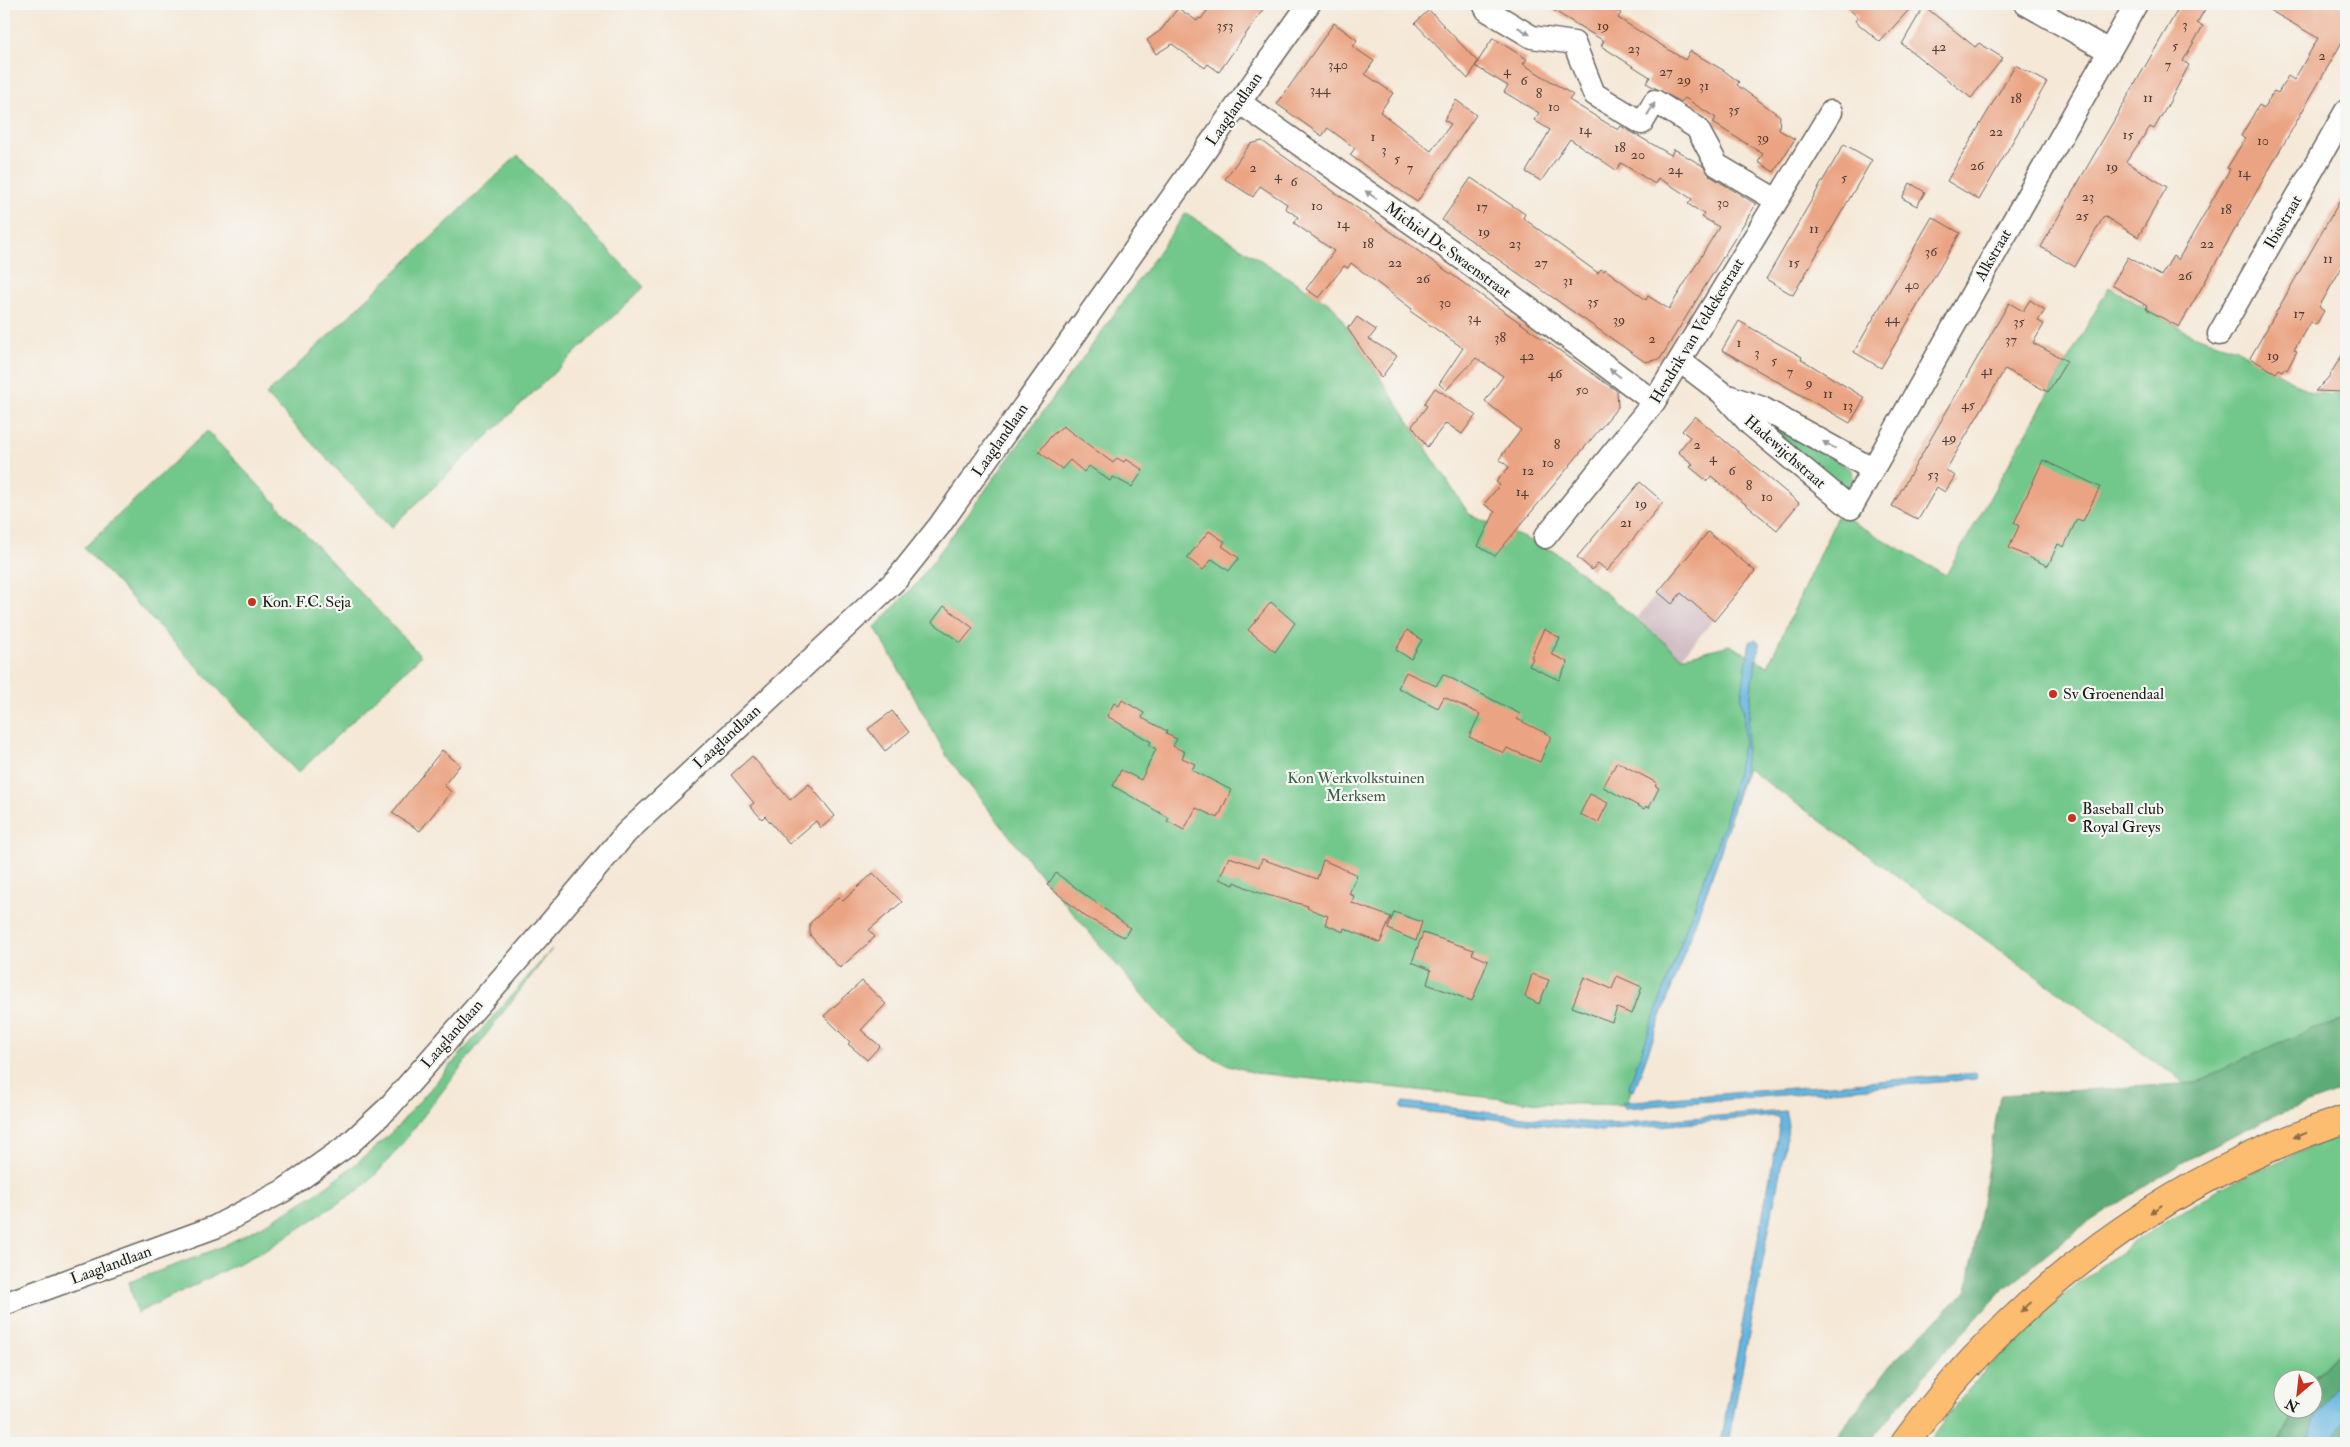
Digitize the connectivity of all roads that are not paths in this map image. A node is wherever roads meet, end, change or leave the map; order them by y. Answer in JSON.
{"nodes":[{"id":1,"x":1309,"y":4,"type":"edge"},
{"id":2,"x":1484,"y":4,"type":"edge"},
{"id":3,"x":2026,"y":4,"type":"edge"},
{"id":4,"x":2136,"y":4,"type":"edge"},
{"id":5,"x":2109,"y":51,"type":"junction"},
{"id":6,"x":1239,"y":102,"type":"junction"},
{"id":7,"x":2346,"y":111,"type":"edge"},
{"id":8,"x":1831,"y":112,"type":"dead end"},
{"id":9,"x":1776,"y":200,"type":"junction"},
{"id":10,"x":2219,"y":334,"type":"dead end"},
{"id":11,"x":1680,"y":361,"type":"junction"},
{"id":12,"x":1722,"y":393,"type":"junction"},
{"id":13,"x":1654,"y":402,"type":"junction"},
{"id":14,"x":1872,"y":469,"type":"junction"},
{"id":15,"x":1850,"y":508,"type":"joint"},
{"id":16,"x":1545,"y":537,"type":"dead end"},
{"id":17,"x":2346,"y":1119,"type":"edge"},
{"id":18,"x":4,"y":1304,"type":"edge"},
{"id":19,"x":1905,"y":1443,"type":"edge"}],
"edges":[{"from":1,"to":6,"type":"street","name":"Laaglandlaan"},
{"from":2,"to":9,"type":"street","one_way":true},
{"from":3,"to":5,"type":"street"},
{"from":4,"to":5,"type":"street","name":"Alkstraat"},
{"from":5,"to":14,"type":"street","name":"Alkstraat"},
{"from":13,"to":6,"type":"street","name":"Michiel De Swaenstraat","one_way":true},
{"from":6,"to":18,"type":"street","name":"Laaglandlaan"},
{"from":7,"to":10,"type":"street","name":"Ibisstraat"},
{"from":8,"to":9,"type":"street","name":"Hendrik van Veldekestraat"},
{"from":9,"to":11,"type":"street","name":"Hendrik van Veldekestraat"},
{"from":11,"to":12,"type":"street","name":"Hadewijchstraat"},
{"from":11,"to":13,"type":"street","name":"Hendrik van Veldekestraat"},
{"from":14,"to":12,"type":"street","name":"Hadewijchstraat","one_way":true},
{"from":12,"to":15,"type":"street","name":"Hadewijchstraat"},
{"from":13,"to":16,"type":"street","name":"Hendrik van Veldekestraat"},
{"from":14,"to":15,"type":"street","name":"Alkstraat"},
{"from":17,"to":19,"type":"highway","one_way":true}]}
